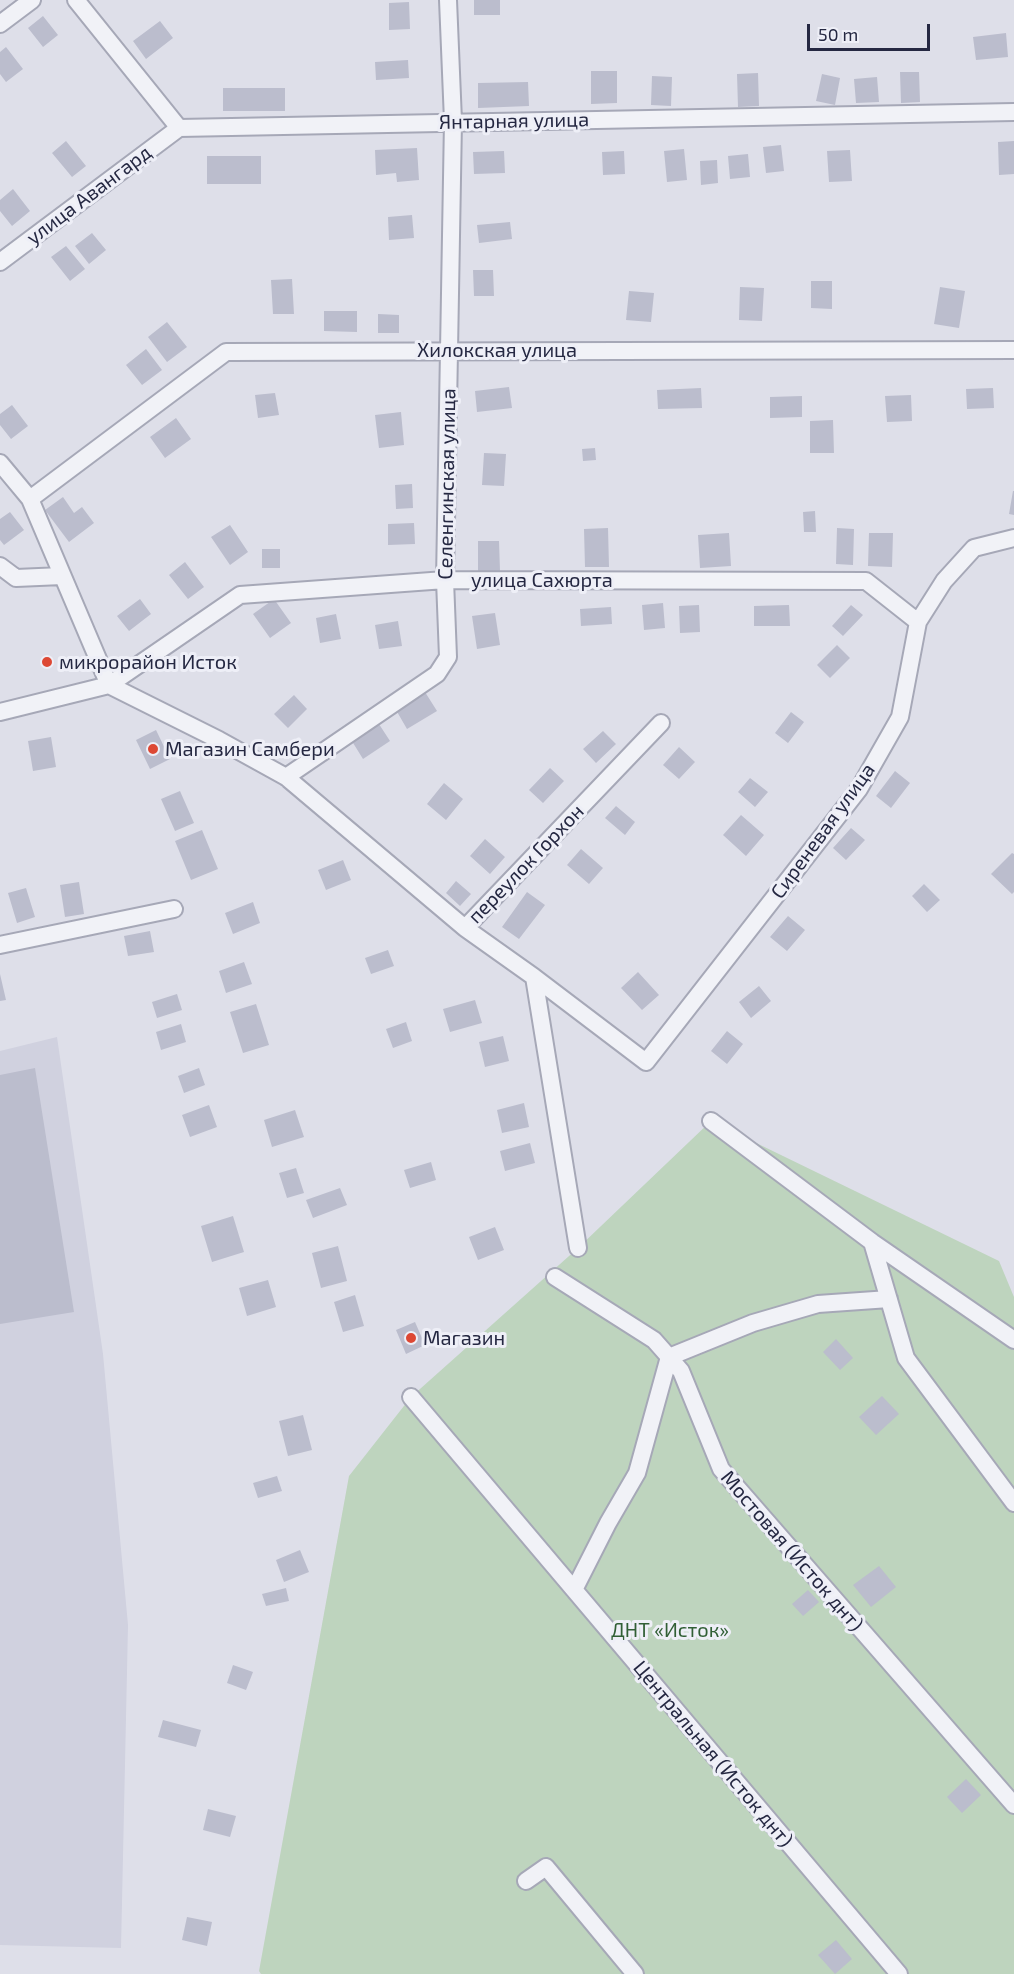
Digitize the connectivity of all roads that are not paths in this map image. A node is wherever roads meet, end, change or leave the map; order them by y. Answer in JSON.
{"nodes":[{"id":1,"x":32,"y":0,"type":"edge"},
{"id":2,"x":76,"y":0,"type":"edge"},
{"id":3,"x":448,"y":0,"type":"edge"},
{"id":4,"x":0,"y":24,"type":"edge"},
{"id":5,"x":1014,"y":112,"type":"edge"},
{"id":6,"x":453,"y":121,"type":"junction"},
{"id":7,"x":179,"y":128,"type":"junction"},
{"id":8,"x":0,"y":262,"type":"edge"},
{"id":9,"x":450,"y":350,"type":"junction"},
{"id":10,"x":1014,"y":350,"type":"edge"},
{"id":11,"x":0,"y":463,"type":"edge"},
{"id":12,"x":30,"y":499,"type":"junction"},
{"id":13,"x":1014,"y":538,"type":"edge"},
{"id":14,"x":0,"y":566,"type":"edge"},
{"id":15,"x":62,"y":576,"type":"junction"},
{"id":16,"x":445,"y":580,"type":"junction"},
{"id":17,"x":918,"y":621,"type":"junction"},
{"id":18,"x":109,"y":685,"type":"junction"},
{"id":19,"x":0,"y":712,"type":"edge"},
{"id":20,"x":661,"y":723,"type":"dead end"},
{"id":21,"x":285,"y":777,"type":"junction"},
{"id":22,"x":174,"y":909,"type":"dead end"},
{"id":23,"x":465,"y":928,"type":"junction"},
{"id":24,"x":0,"y":945,"type":"edge"},
{"id":25,"x":534,"y":977,"type":"junction"},
{"id":26,"x":646,"y":1062,"type":"joint"},
{"id":27,"x":711,"y":1121,"type":"dead end"},
{"id":28,"x":872,"y":1242,"type":"junction"},
{"id":29,"x":578,"y":1248,"type":"dead end"},
{"id":30,"x":555,"y":1277,"type":"dead end"},
{"id":31,"x":889,"y":1299,"type":"junction"},
{"id":32,"x":1014,"y":1340,"type":"edge"},
{"id":33,"x":669,"y":1357,"type":"junction"},
{"id":34,"x":411,"y":1397,"type":"dead end"},
{"id":35,"x":1014,"y":1503,"type":"edge"},
{"id":36,"x":574,"y":1590,"type":"junction"},
{"id":37,"x":1014,"y":1805,"type":"edge"},
{"id":38,"x":526,"y":1881,"type":"dead end"},
{"id":39,"x":635,"y":1974,"type":"edge"},
{"id":40,"x":899,"y":1974,"type":"edge"}],
"edges":[{"from":1,"to":4,"type":"street"},
{"from":2,"to":7,"type":"street"},
{"from":3,"to":6,"type":"street","name":"Селенгинская улица"},
{"from":5,"to":6,"type":"street","name":"Янтарная улица"},
{"from":6,"to":7,"type":"street","name":"Янтарная улица"},
{"from":6,"to":9,"type":"street","name":"Селенгинская улица"},
{"from":7,"to":8,"type":"street","name":"улица Авангард"},
{"from":9,"to":10,"type":"street","name":"Хилокская улица"},
{"from":9,"to":12,"type":"street","name":"Хилокская улица"},
{"from":9,"to":16,"type":"street","name":"Селенгинская улица"},
{"from":11,"to":12,"type":"street"},
{"from":12,"to":15,"type":"street"},
{"from":13,"to":17,"type":"street","name":"Сиреневая улица"},
{"from":14,"to":15,"type":"street"},
{"from":15,"to":18,"type":"street"},
{"from":16,"to":17,"type":"street","name":"улица Сахюрта"},
{"from":16,"to":18,"type":"street","name":"улица Сахюрта"},
{"from":16,"to":21,"type":"street","name":"Селенгинская улица"},
{"from":17,"to":26,"type":"street","name":"Сиреневая улица"},
{"from":18,"to":19,"type":"street"},
{"from":18,"to":21,"type":"street"},
{"from":20,"to":23,"type":"street","name":"переулок Горхон"},
{"from":21,"to":23,"type":"street"},
{"from":22,"to":24,"type":"street"},
{"from":23,"to":25,"type":"street","name":"переулок Горхон"},
{"from":25,"to":26,"type":"street","name":"переулок Горхон"},
{"from":25,"to":29,"type":"street"},
{"from":27,"to":28,"type":"street"},
{"from":28,"to":31,"type":"street"},
{"from":28,"to":32,"type":"street"},
{"from":30,"to":33,"type":"street","name":"Мостовая (Исток днт)"},
{"from":31,"to":33,"type":"street"},
{"from":31,"to":35,"type":"street"},
{"from":33,"to":36,"type":"street"},
{"from":33,"to":37,"type":"street","name":"Мостовая (Исток днт)"},
{"from":34,"to":36,"type":"street","name":"Центральная (Исток днт)"},
{"from":36,"to":40,"type":"street","name":"Центральная (Исток днт)"},
{"from":38,"to":39,"type":"street"}]}
